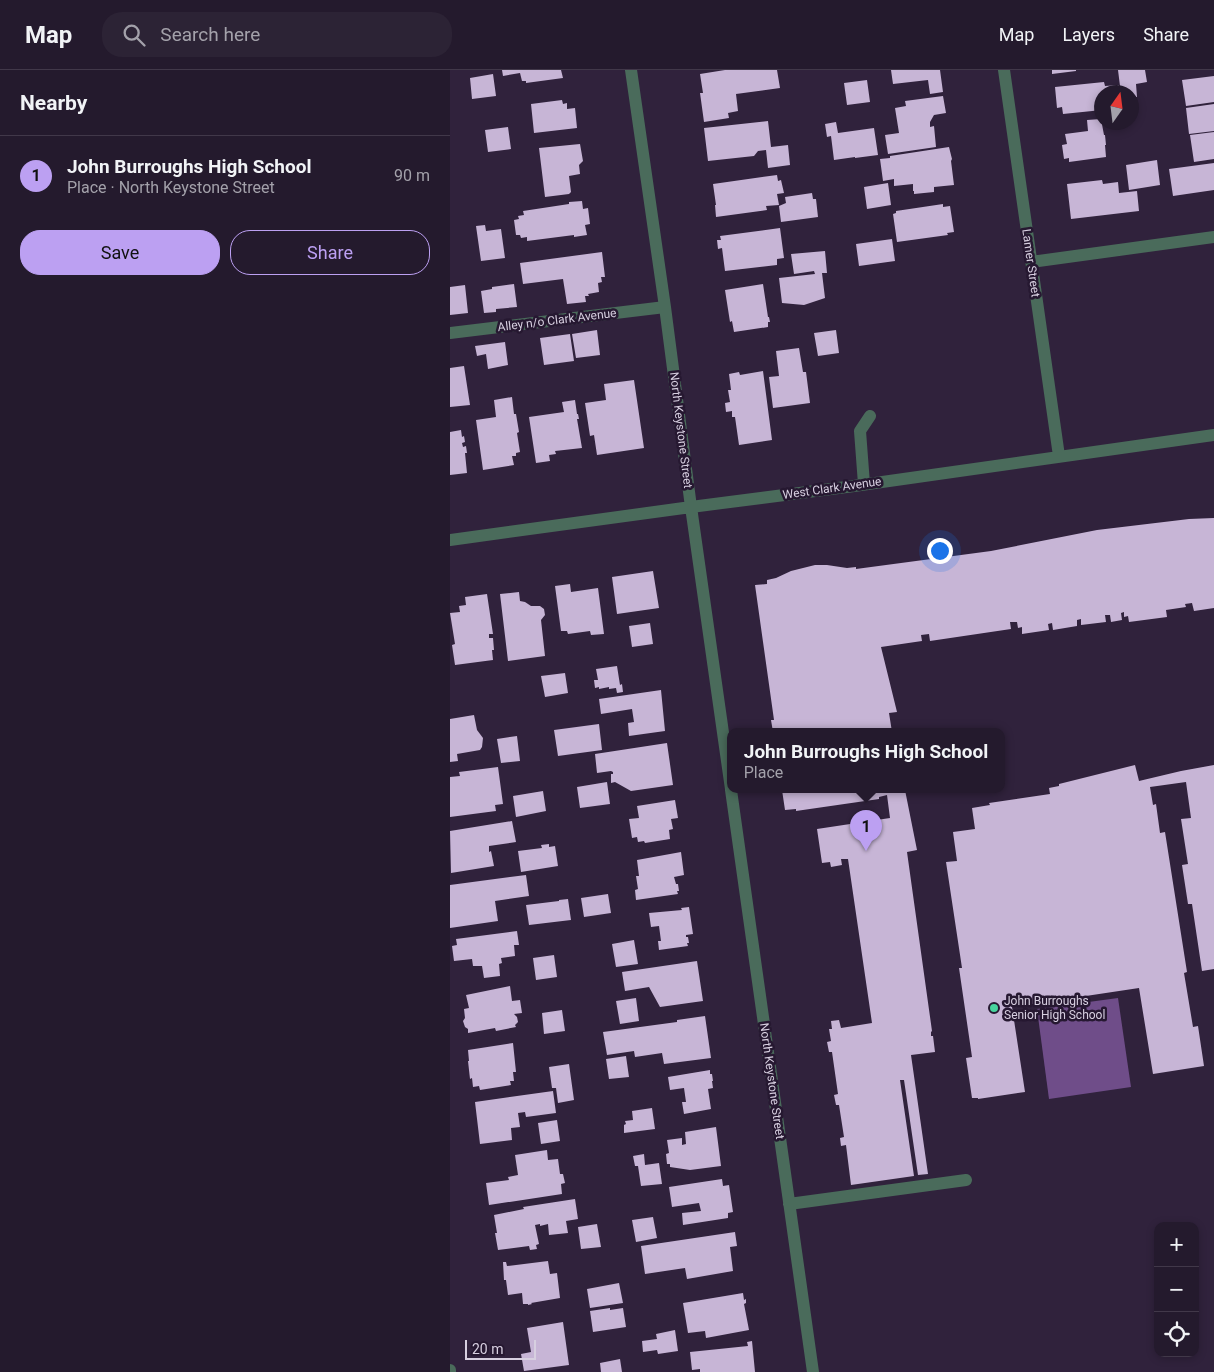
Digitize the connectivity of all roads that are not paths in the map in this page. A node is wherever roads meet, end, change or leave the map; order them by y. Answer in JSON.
{"nodes":[{"id":1,"x":631,"y":70,"type":"edge"},
{"id":2,"x":1004,"y":70,"type":"edge"},
{"id":3,"x":1214,"y":237,"type":"edge"},
{"id":4,"x":1031,"y":262,"type":"junction"},
{"id":5,"x":665,"y":307,"type":"junction"},
{"id":6,"x":450,"y":333,"type":"edge"},
{"id":7,"x":870,"y":416,"type":"dead end"},
{"id":8,"x":1214,"y":435,"type":"edge"},
{"id":9,"x":1059,"y":456,"type":"junction"},
{"id":10,"x":864,"y":484,"type":"junction"},
{"id":11,"x":691,"y":506,"type":"junction"},
{"id":12,"x":450,"y":540,"type":"edge"},
{"id":13,"x":727,"y":761,"type":"edge"},
{"id":14,"x":732,"y":793,"type":"edge"},
{"id":15,"x":966,"y":1180,"type":"dead end"},
{"id":16,"x":789,"y":1204,"type":"junction"},
{"id":17,"x":813,"y":1372,"type":"edge"}],
"edges":[{"from":1,"to":5,"type":"street","name":"North Keystone Street"},
{"from":2,"to":4,"type":"street","name":"Lamer Street"},
{"from":3,"to":4,"type":"street"},
{"from":4,"to":9,"type":"street","name":"Lamer Street"},
{"from":5,"to":6,"type":"street","name":"Alley n/o Clark Avenue"},
{"from":5,"to":11,"type":"street","name":"North Keystone Street"},
{"from":7,"to":10,"type":"street"},
{"from":8,"to":9,"type":"street","name":"West Clark Avenue"},
{"from":9,"to":10,"type":"street","name":"West Clark Avenue"},
{"from":10,"to":11,"type":"street","name":"West Clark Avenue"},
{"from":11,"to":12,"type":"street","name":"West Clark Avenue"},
{"from":11,"to":13,"type":"street","name":"North Keystone Street"},
{"from":14,"to":16,"type":"street","name":"North Keystone Street"},
{"from":15,"to":16,"type":"street"},
{"from":16,"to":17,"type":"street","name":"North Keystone Street"}]}
